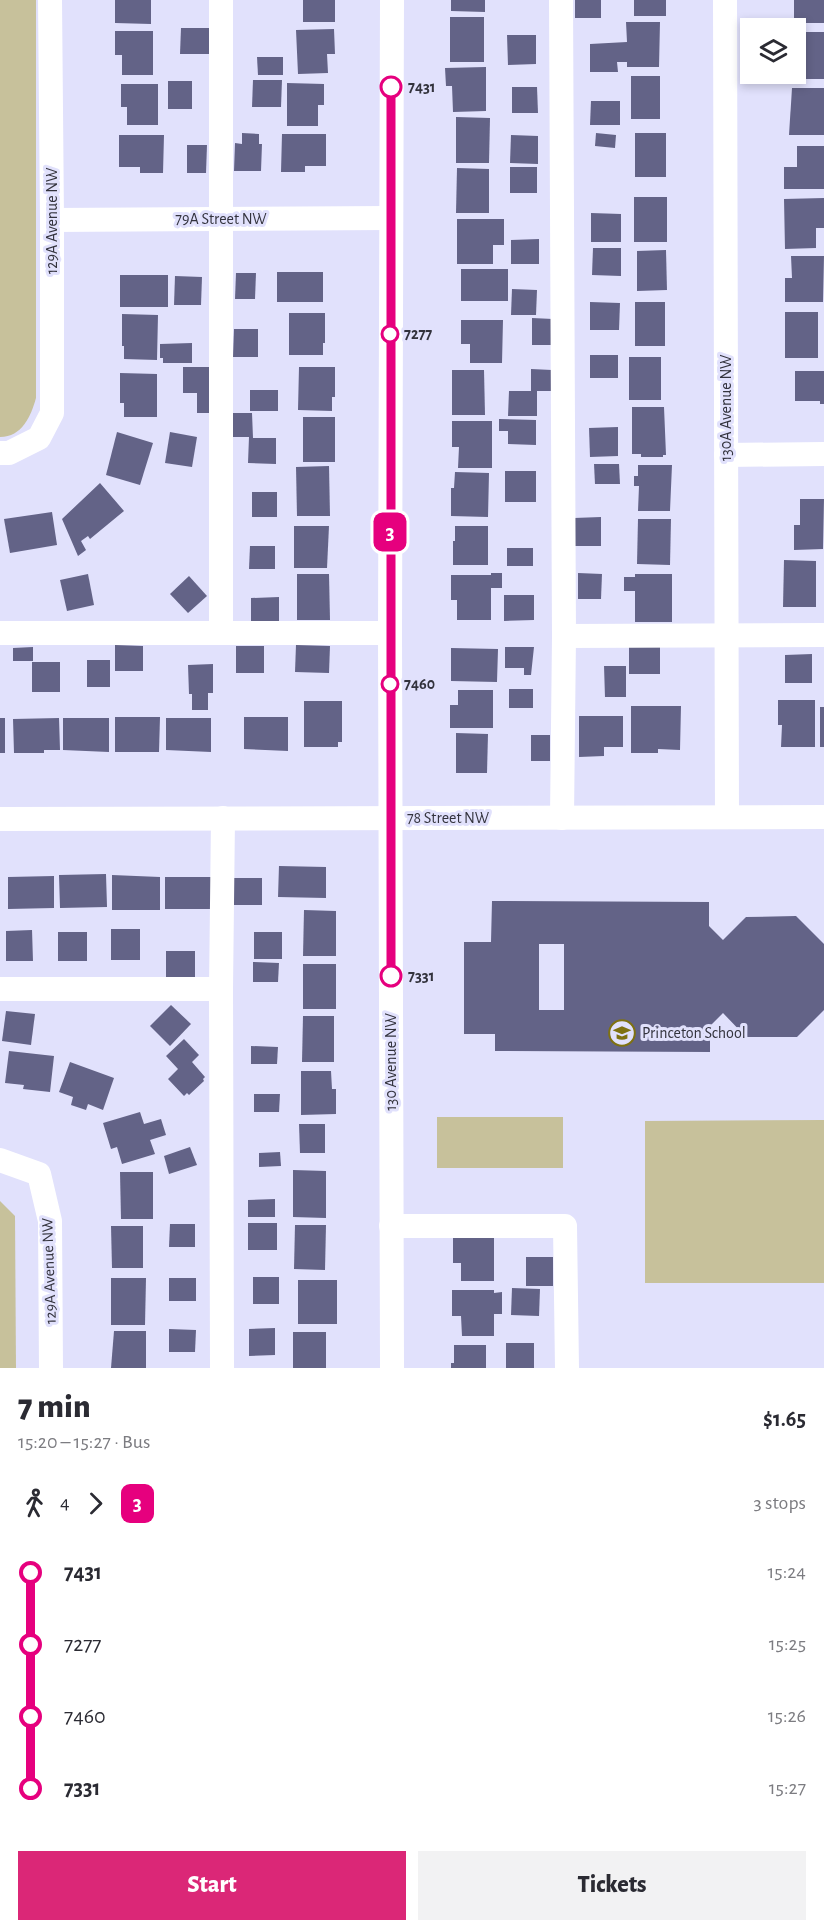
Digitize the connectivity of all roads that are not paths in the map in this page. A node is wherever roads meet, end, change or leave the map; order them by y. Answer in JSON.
{"nodes":[{"id":1,"x":50,"y":0,"type":"edge"},
{"id":2,"x":221,"y":0,"type":"edge"},
{"id":3,"x":392,"y":0,"type":"edge"},
{"id":4,"x":561,"y":0,"type":"edge"},
{"id":5,"x":725,"y":0,"type":"edge"},
{"id":6,"x":390,"y":218,"type":"junction"},
{"id":7,"x":52,"y":220,"type":"junction"},
{"id":8,"x":222,"y":220,"type":"junction"},
{"id":9,"x":0,"y":453,"type":"edge"},
{"id":10,"x":824,"y":454,"type":"edge"},
{"id":11,"x":726,"y":455,"type":"junction"},
{"id":12,"x":0,"y":633,"type":"edge"},
{"id":13,"x":222,"y":633,"type":"junction"},
{"id":14,"x":390,"y":633,"type":"junction"},
{"id":15,"x":727,"y":635,"type":"junction"},
{"id":16,"x":824,"y":635,"type":"edge"},
{"id":17,"x":564,"y":636,"type":"junction"},
{"id":18,"x":727,"y":817,"type":"junction"},
{"id":19,"x":824,"y":817,"type":"edge"},
{"id":20,"x":223,"y":818,"type":"junction"},
{"id":21,"x":391,"y":818,"type":"junction"},
{"id":22,"x":562,"y":818,"type":"junction"},
{"id":23,"x":0,"y":819,"type":"edge"},
{"id":24,"x":0,"y":989,"type":"edge"},
{"id":25,"x":221,"y":989,"type":"junction"},
{"id":26,"x":0,"y":1160,"type":"edge"},
{"id":27,"x":391,"y":1226,"type":"junction"},
{"id":28,"x":51,"y":1368,"type":"edge"},
{"id":29,"x":222,"y":1368,"type":"edge"},
{"id":30,"x":392,"y":1368,"type":"edge"},
{"id":31,"x":567,"y":1368,"type":"edge"}],
"edges":[{"from":1,"to":7,"type":"street","name":"129A Avenue NW"},
{"from":2,"to":8,"type":"street"},
{"from":3,"to":6,"type":"street","name":"130 Avenue NW"},
{"from":4,"to":17,"type":"street"},
{"from":5,"to":11,"type":"street","name":"130A Avenue NW"},
{"from":6,"to":8,"type":"street","name":"79A Street NW"},
{"from":6,"to":14,"type":"street","name":"130 Avenue NW"},
{"from":7,"to":8,"type":"street","name":"79A Street NW"},
{"from":7,"to":9,"type":"street","name":"129A Avenue NW"},
{"from":8,"to":13,"type":"street"},
{"from":10,"to":11,"type":"street"},
{"from":11,"to":15,"type":"street","name":"130A Avenue NW"},
{"from":12,"to":13,"type":"street"},
{"from":13,"to":14,"type":"street"},
{"from":14,"to":21,"type":"street","name":"130 Avenue NW"},
{"from":15,"to":16,"type":"street"},
{"from":15,"to":17,"type":"street"},
{"from":15,"to":18,"type":"street","name":"130A Avenue NW"},
{"from":17,"to":22,"type":"street"},
{"from":18,"to":19,"type":"street","name":"78 Street NW"},
{"from":18,"to":22,"type":"street","name":"78 Street NW"},
{"from":20,"to":21,"type":"street","name":"78 Street NW"},
{"from":20,"to":23,"type":"street","name":"78 Street NW"},
{"from":20,"to":25,"type":"street"},
{"from":21,"to":22,"type":"street","name":"78 Street NW"},
{"from":21,"to":27,"type":"street","name":"130 Avenue NW"},
{"from":24,"to":25,"type":"street"},
{"from":25,"to":29,"type":"street"},
{"from":26,"to":28,"type":"street","name":"129A Avenue NW"},
{"from":27,"to":30,"type":"street","name":"130 Avenue NW"},
{"from":27,"to":31,"type":"street"}]}
